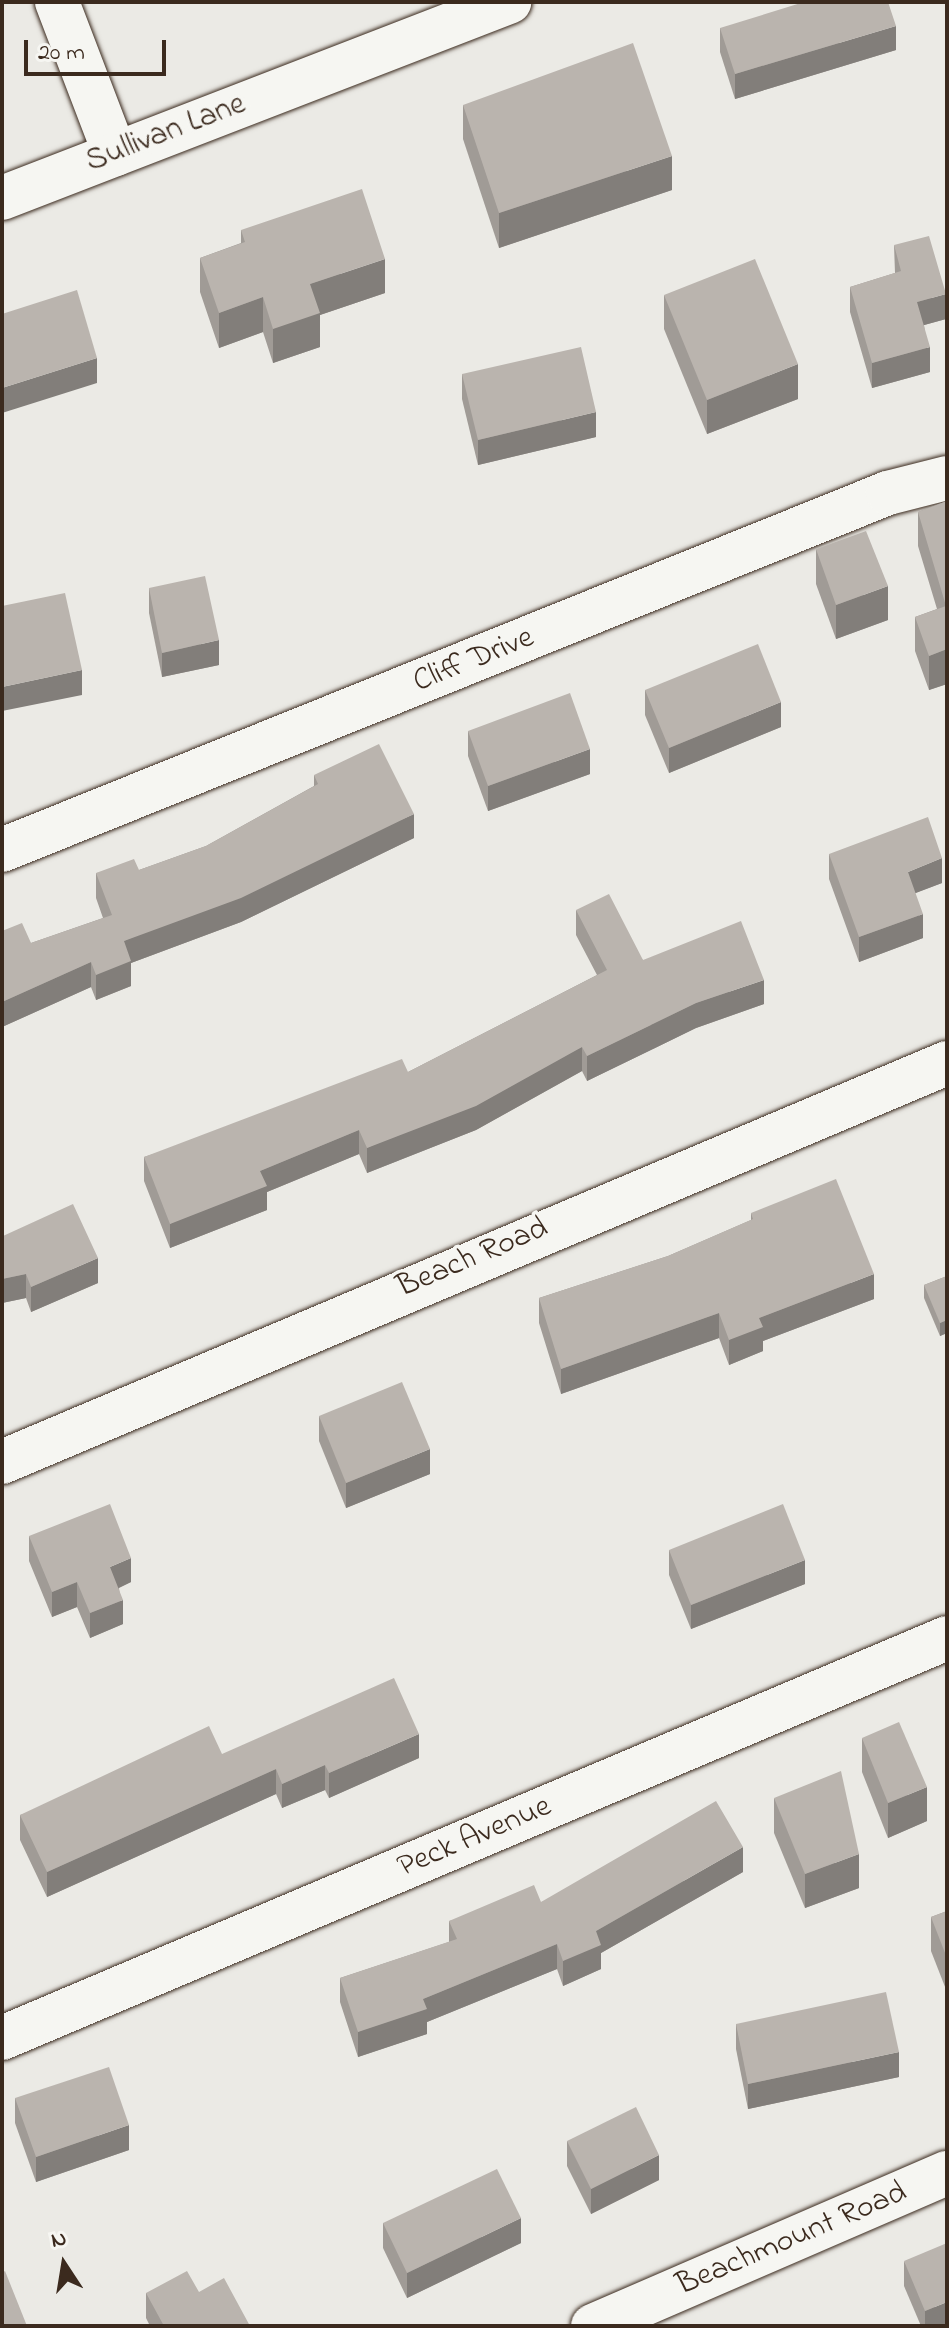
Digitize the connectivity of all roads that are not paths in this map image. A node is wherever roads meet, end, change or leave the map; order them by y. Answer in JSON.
{"nodes":[{"id":1,"x":57,"y":2,"type":"edge"},
{"id":2,"x":509,"y":2,"type":"edge"},
{"id":3,"x":115,"y":154,"type":"junction"},
{"id":4,"x":2,"y":198,"type":"edge"},
{"id":5,"x":947,"y":478,"type":"edge"},
{"id":6,"x":2,"y":850,"type":"edge"},
{"id":7,"x":947,"y":1063,"type":"edge"},
{"id":8,"x":2,"y":1462,"type":"edge"},
{"id":9,"x":947,"y":1638,"type":"edge"},
{"id":10,"x":2,"y":2038,"type":"edge"},
{"id":11,"x":947,"y":2173,"type":"edge"},
{"id":12,"x":593,"y":2326,"type":"edge"}],
"edges":[{"from":1,"to":3,"type":"street"},
{"from":2,"to":3,"type":"street","name":"Sullivan Lane"},
{"from":3,"to":4,"type":"street","name":"Sullivan Lane"},
{"from":5,"to":6,"type":"street","name":"Cliff Drive"},
{"from":7,"to":8,"type":"street","name":"Beach Road"},
{"from":9,"to":10,"type":"street","name":"Peck Avenue"},
{"from":11,"to":12,"type":"street","name":"Beachmount Road"}]}
